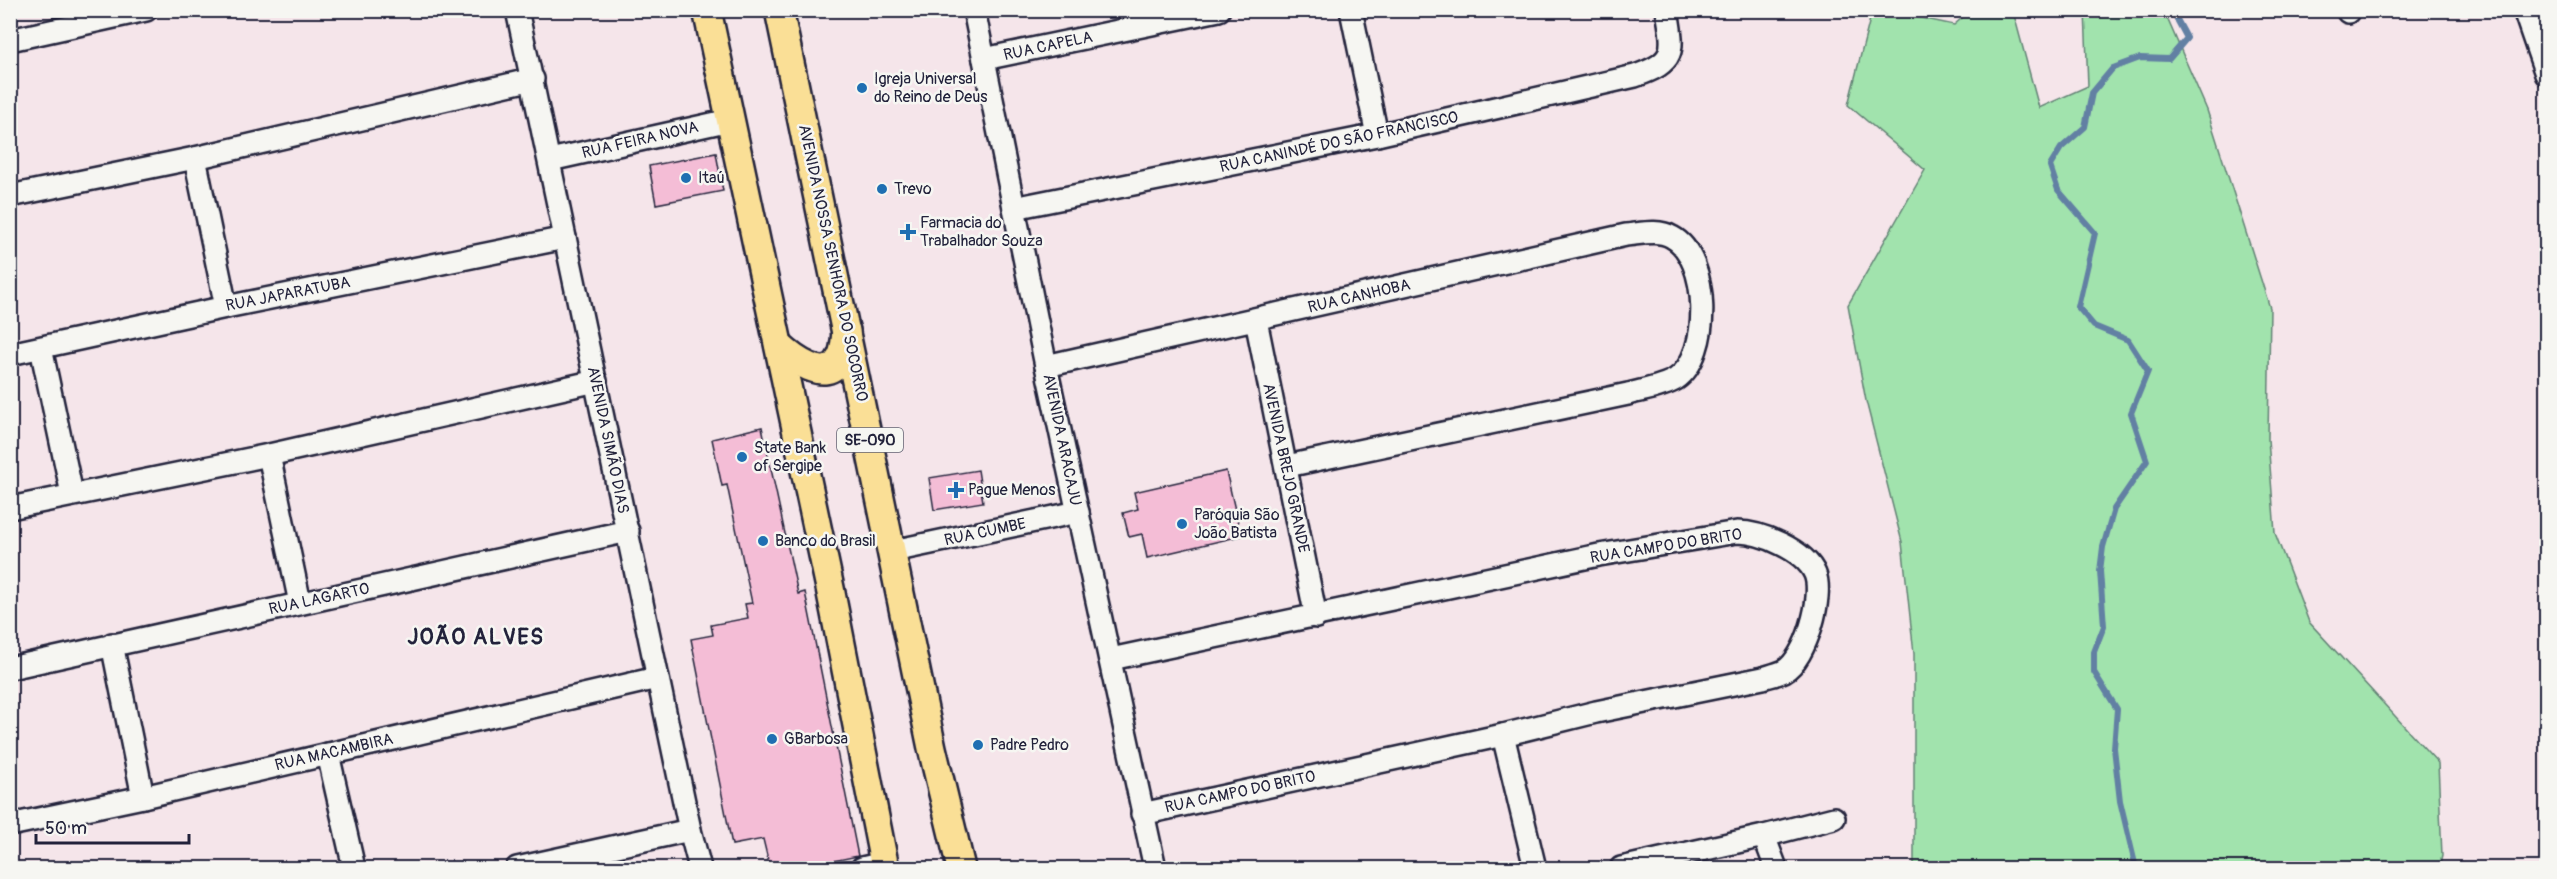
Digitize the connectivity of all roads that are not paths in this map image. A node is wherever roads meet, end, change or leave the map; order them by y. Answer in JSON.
{"nodes":[{"id":1,"x":146,"y":10,"type":"edge"},
{"id":2,"x":517,"y":10,"type":"edge"},
{"id":3,"x":706,"y":10,"type":"edge"},
{"id":4,"x":779,"y":10,"type":"edge"},
{"id":5,"x":974,"y":10,"type":"edge"},
{"id":6,"x":1219,"y":10,"type":"edge"},
{"id":7,"x":1351,"y":10,"type":"edge"},
{"id":8,"x":1668,"y":10,"type":"edge"},
{"id":9,"x":2524,"y":10,"type":"edge"},
{"id":10,"x":10,"y":40,"type":"edge"},
{"id":11,"x":984,"y":59,"type":"junction"},
{"id":12,"x":2547,"y":74,"type":"edge"},
{"id":13,"x":533,"y":79,"type":"junction"},
{"id":14,"x":730,"y":120,"type":"junction"},
{"id":15,"x":1377,"y":135,"type":"junction"},
{"id":16,"x":195,"y":158,"type":"junction"},
{"id":17,"x":550,"y":160,"type":"junction"},
{"id":18,"x":10,"y":196,"type":"edge"},
{"id":19,"x":1014,"y":208,"type":"junction"},
{"id":20,"x":566,"y":238,"type":"junction"},
{"id":21,"x":226,"y":307,"type":"junction"},
{"id":22,"x":1256,"y":320,"type":"junction"},
{"id":23,"x":847,"y":328,"type":"junction"},
{"id":24,"x":779,"y":346,"type":"junction"},
{"id":25,"x":41,"y":348,"type":"junction"},
{"id":26,"x":10,"y":354,"type":"edge"},
{"id":27,"x":1046,"y":366,"type":"junction"},
{"id":28,"x":596,"y":381,"type":"junction"},
{"id":29,"x":269,"y":454,"type":"junction"},
{"id":30,"x":1287,"y":466,"type":"junction"},
{"id":31,"x":72,"y":495,"type":"junction"},
{"id":32,"x":10,"y":508,"type":"edge"},
{"id":33,"x":1078,"y":512,"type":"junction"},
{"id":34,"x":628,"y":531,"type":"junction"},
{"id":35,"x":892,"y":551,"type":"junction"},
{"id":36,"x":300,"y":603,"type":"junction"},
{"id":37,"x":1316,"y":617,"type":"junction"},
{"id":38,"x":112,"y":644,"type":"junction"},
{"id":39,"x":1111,"y":659,"type":"junction"},
{"id":40,"x":10,"y":668,"type":"edge"},
{"id":41,"x":657,"y":678,"type":"junction"},
{"id":42,"x":1503,"y":735,"type":"junction"},
{"id":43,"x":328,"y":754,"type":"junction"},
{"id":44,"x":143,"y":797,"type":"junction"},
{"id":45,"x":1142,"y":814,"type":"junction"},
{"id":46,"x":1834,"y":818,"type":"dead end"},
{"id":47,"x":10,"y":825,"type":"edge"},
{"id":48,"x":690,"y":830,"type":"junction"},
{"id":49,"x":1764,"y":836,"type":"junction"},
{"id":50,"x":877,"y":867,"type":"edge"},
{"id":51,"x":354,"y":868,"type":"edge"},
{"id":52,"x":517,"y":868,"type":"edge"},
{"id":53,"x":700,"y":868,"type":"edge"},
{"id":54,"x":961,"y":868,"type":"edge"},
{"id":55,"x":1155,"y":868,"type":"edge"},
{"id":56,"x":1535,"y":868,"type":"edge"},
{"id":57,"x":1621,"y":868,"type":"edge"},
{"id":58,"x":1776,"y":868,"type":"edge"}],
"edges":[{"from":1,"to":10,"type":"street"},
{"from":2,"to":13,"type":"street","name":"AVENIDA SIMÃO DIAS"},
{"from":3,"to":14,"type":"main road"},
{"from":4,"to":23,"type":"main road","name":"AVENIDA NOSSA SENHORA DO SOCORRO","number":"SE-090"},
{"from":5,"to":11,"type":"street","name":"AVENIDA ARACAJU"},
{"from":6,"to":11,"type":"street","name":"RUA CAPELA"},
{"from":7,"to":15,"type":"street"},
{"from":8,"to":15,"type":"street","name":"RUA CANINDÉ DO SÃO FRANCISCO"},
{"from":9,"to":12,"type":"street"},
{"from":11,"to":19,"type":"street","name":"AVENIDA ARACAJU"},
{"from":13,"to":16,"type":"street"},
{"from":13,"to":17,"type":"street","name":"AVENIDA SIMÃO DIAS"},
{"from":14,"to":17,"type":"street","name":"RUA FEIRA NOVA"},
{"from":14,"to":24,"type":"main road"},
{"from":15,"to":19,"type":"street","name":"RUA CANINDÉ DO SÃO FRANCISCO"},
{"from":16,"to":18,"type":"street"},
{"from":16,"to":21,"type":"street"},
{"from":17,"to":20,"type":"street","name":"AVENIDA SIMÃO DIAS"},
{"from":19,"to":27,"type":"street","name":"AVENIDA ARACAJU"},
{"from":20,"to":21,"type":"street","name":"RUA JAPARATUBA"},
{"from":20,"to":28,"type":"street","name":"AVENIDA SIMÃO DIAS"},
{"from":21,"to":25,"type":"street","name":"RUA JAPARATUBA"},
{"from":22,"to":27,"type":"street","name":"RUA CANHOBA"},
{"from":22,"to":30,"type":"street","name":"AVENIDA BREJO GRANDE"},
{"from":22,"to":30,"type":"street","name":"RUA CANHOBA"},
{"from":23,"to":24,"type":"main road"},
{"from":23,"to":35,"type":"main road","name":"AVENIDA NOSSA SENHORA DO SOCORRO","number":"SE-090"},
{"from":24,"to":50,"type":"main road"},
{"from":25,"to":26,"type":"street","name":"RUA JAPARATUBA"},
{"from":25,"to":31,"type":"street"},
{"from":27,"to":33,"type":"street","name":"AVENIDA ARACAJU"},
{"from":28,"to":29,"type":"street"},
{"from":28,"to":34,"type":"street","name":"AVENIDA SIMÃO DIAS"},
{"from":29,"to":31,"type":"street"},
{"from":29,"to":36,"type":"street"},
{"from":30,"to":37,"type":"street","name":"AVENIDA BREJO GRANDE"},
{"from":31,"to":32,"type":"street"},
{"from":33,"to":35,"type":"street","name":"RUA CUMBE"},
{"from":33,"to":39,"type":"street","name":"AVENIDA ARACAJU"},
{"from":34,"to":36,"type":"street","name":"RUA LAGARTO"},
{"from":34,"to":41,"type":"street","name":"AVENIDA SIMÃO DIAS"},
{"from":35,"to":54,"type":"main road","name":"AVENIDA NOSSA SENHORA DO SOCORRO","number":"SE-090"},
{"from":36,"to":38,"type":"street","name":"RUA LAGARTO"},
{"from":37,"to":39,"type":"street","name":"RUA CAMPO DO BRITO"},
{"from":37,"to":42,"type":"street","name":"RUA CAMPO DO BRITO"},
{"from":38,"to":40,"type":"street","name":"RUA LAGARTO"},
{"from":38,"to":44,"type":"street"},
{"from":39,"to":45,"type":"street","name":"AVENIDA ARACAJU"},
{"from":41,"to":43,"type":"street","name":"RUA MACAMBIRA"},
{"from":41,"to":48,"type":"street","name":"AVENIDA SIMÃO DIAS"},
{"from":42,"to":45,"type":"street","name":"RUA CAMPO DO BRITO"},
{"from":42,"to":56,"type":"street"},
{"from":43,"to":44,"type":"street","name":"RUA MACAMBIRA"},
{"from":43,"to":51,"type":"street"},
{"from":44,"to":47,"type":"street","name":"RUA MACAMBIRA"},
{"from":45,"to":55,"type":"street","name":"AVENIDA ARACAJU"},
{"from":46,"to":49,"type":"street"},
{"from":48,"to":52,"type":"street"},
{"from":48,"to":53,"type":"street","name":"AVENIDA SIMÃO DIAS"},
{"from":49,"to":57,"type":"street"},
{"from":49,"to":58,"type":"street"}]}
